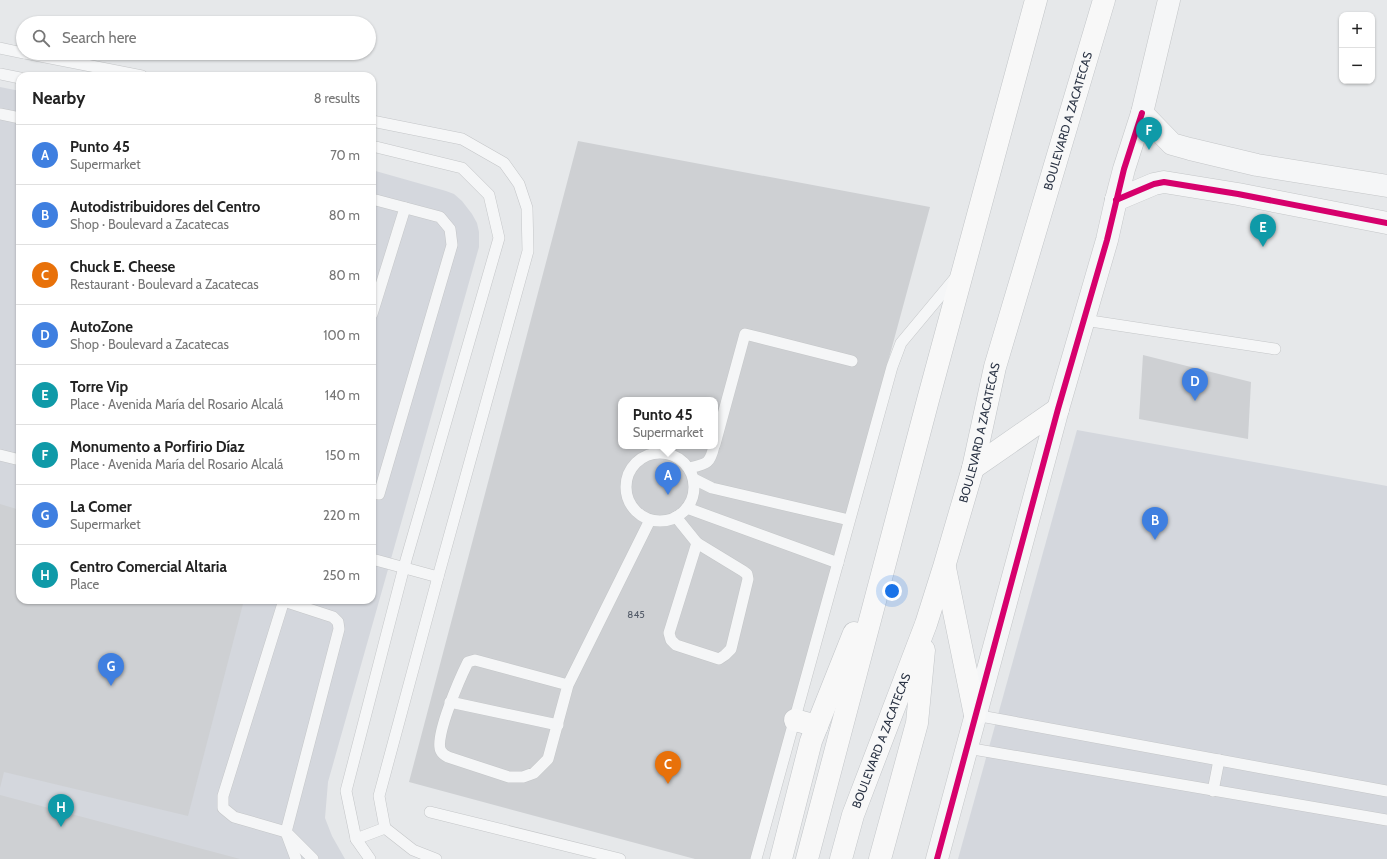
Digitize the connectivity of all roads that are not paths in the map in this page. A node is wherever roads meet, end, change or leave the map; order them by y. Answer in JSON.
{"nodes":[{"id":1,"x":1036,"y":0,"type":"edge"},
{"id":2,"x":1104,"y":0,"type":"edge"},
{"id":3,"x":1169,"y":0,"type":"edge"},
{"id":4,"x":0,"y":48,"type":"edge"},
{"id":5,"x":16,"y":51,"type":"edge"},
{"id":6,"x":60,"y":60,"type":"edge"},
{"id":7,"x":121,"y":72,"type":"edge"},
{"id":8,"x":0,"y":74,"type":"edge"},
{"id":9,"x":16,"y":77,"type":"edge"},
{"id":10,"x":1142,"y":113,"type":"junction"},
{"id":11,"x":0,"y":114,"type":"edge"},
{"id":12,"x":16,"y":117,"type":"edge"},
{"id":13,"x":376,"y":122,"type":"edge"},
{"id":14,"x":376,"y":147,"type":"edge"},
{"id":15,"x":1257,"y":165,"type":"junction"},
{"id":16,"x":1387,"y":186,"type":"edge"},
{"id":17,"x":1238,"y":194,"type":"junction"},
{"id":18,"x":376,"y":200,"type":"edge"},
{"id":19,"x":1116,"y":200,"type":"junction"},
{"id":20,"x":405,"y":208,"type":"junction"},
{"id":21,"x":1387,"y":223,"type":"edge"},
{"id":22,"x":964,"y":268,"type":"junction"},
{"id":23,"x":376,"y":301,"type":"edge"},
{"id":24,"x":1084,"y":320,"type":"junction"},
{"id":25,"x":1275,"y":349,"type":"dead end"},
{"id":26,"x":852,"y":360,"type":"dead end"},
{"id":27,"x":1058,"y":409,"type":"junction"},
{"id":28,"x":718,"y":434,"type":"edge"},
{"id":29,"x":714,"y":449,"type":"edge"},
{"id":30,"x":0,"y":455,"type":"edge"},
{"id":31,"x":16,"y":459,"type":"edge"},
{"id":32,"x":689,"y":468,"type":"junction"},
{"id":33,"x":973,"y":468,"type":"junction"},
{"id":34,"x":694,"y":479,"type":"junction"},
{"id":35,"x":376,"y":494,"type":"edge"},
{"id":36,"x":687,"y":508,"type":"junction"},
{"id":37,"x":676,"y":517,"type":"junction"},
{"id":38,"x":650,"y":520,"type":"junction"},
{"id":39,"x":849,"y":520,"type":"junction"},
{"id":40,"x":892,"y":537,"type":"junction"},
{"id":41,"x":697,"y":543,"type":"junction"},
{"id":42,"x":376,"y":560,"type":"edge"},
{"id":43,"x":838,"y":563,"type":"junction"},
{"id":44,"x":404,"y":567,"type":"junction"},
{"id":45,"x":944,"y":567,"type":"junction"},
{"id":46,"x":438,"y":577,"type":"junction"},
{"id":47,"x":283,"y":604,"type":"edge"},
{"id":48,"x":295,"y":604,"type":"edge"},
{"id":49,"x":926,"y":624,"type":"junction"},
{"id":50,"x":568,"y":685,"type":"junction"},
{"id":51,"x":450,"y":702,"type":"junction"},
{"id":52,"x":975,"y":716,"type":"junction"},
{"id":53,"x":794,"y":720,"type":"junction"},
{"id":54,"x":558,"y":725,"type":"junction"},
{"id":55,"x":817,"y":726,"type":"junction"},
{"id":56,"x":967,"y":748,"type":"junction"},
{"id":57,"x":1219,"y":760,"type":"junction"},
{"id":58,"x":1213,"y":791,"type":"junction"},
{"id":59,"x":1387,"y":791,"type":"edge"},
{"id":60,"x":430,"y":812,"type":"dead end"},
{"id":61,"x":1387,"y":820,"type":"edge"},
{"id":62,"x":384,"y":828,"type":"junction"},
{"id":63,"x":286,"y":832,"type":"junction"},
{"id":64,"x":356,"y":840,"type":"junction"},
{"id":65,"x":296,"y":859,"type":"edge"},
{"id":66,"x":313,"y":859,"type":"edge"},
{"id":67,"x":370,"y":859,"type":"edge"},
{"id":68,"x":436,"y":859,"type":"edge"},
{"id":69,"x":620,"y":859,"type":"edge"},
{"id":70,"x":756,"y":859,"type":"edge"},
{"id":71,"x":781,"y":859,"type":"edge"},
{"id":72,"x":807,"y":859,"type":"edge"},
{"id":73,"x":841,"y":859,"type":"edge"},
{"id":74,"x":880,"y":859,"type":"edge"},
{"id":75,"x":937,"y":859,"type":"edge"}],
"edges":[{"from":1,"to":22,"type":"main road"},
{"from":2,"to":33,"type":"main road","name":"BOULEVARD A ZACATECAS"},
{"from":3,"to":10,"type":"street"},
{"from":4,"to":5,"type":"lane"},
{"from":6,"to":7,"type":"lane"},
{"from":8,"to":9,"type":"lane"},
{"from":10,"to":15,"type":"street"},
{"from":10,"to":19,"type":"street"},
{"from":11,"to":12,"type":"lane"},
{"from":13,"to":46,"type":"lane"},
{"from":14,"to":44,"type":"lane"},
{"from":15,"to":16,"type":"street"},
{"from":15,"to":17,"type":"street"},
{"from":17,"to":19,"type":"street"},
{"from":17,"to":21,"type":"street"},
{"from":18,"to":20,"type":"lane"},
{"from":19,"to":24,"type":"street"},
{"from":20,"to":23,"type":"lane"},
{"from":20,"to":35,"type":"lane"},
{"from":22,"to":39,"type":"lane"},
{"from":22,"to":40,"type":"main road"},
{"from":24,"to":25,"type":"lane"},
{"from":24,"to":27,"type":"street"},
{"from":26,"to":28,"type":"lane"},
{"from":27,"to":33,"type":"main road"},
{"from":27,"to":52,"type":"street"},
{"from":29,"to":32,"type":"lane"},
{"from":30,"to":31,"type":"lane"},
{"from":32,"to":34,"type":"lane"},
{"from":32,"to":38,"type":"lane"},
{"from":33,"to":45,"type":"main road","name":"BOULEVARD A ZACATECAS"},
{"from":34,"to":36,"type":"lane"},
{"from":34,"to":39,"type":"lane"},
{"from":36,"to":37,"type":"lane"},
{"from":36,"to":43,"type":"lane"},
{"from":37,"to":38,"type":"lane"},
{"from":37,"to":41,"type":"lane"},
{"from":38,"to":50,"type":"lane"},
{"from":39,"to":43,"type":"lane"},
{"from":40,"to":55,"type":"main road"},
{"from":40,"to":72,"type":"main road"},
{"from":41,"to":41,"type":"lane"},
{"from":42,"to":44,"type":"lane"},
{"from":43,"to":53,"type":"lane"},
{"from":44,"to":46,"type":"lane"},
{"from":44,"to":64,"type":"lane"},
{"from":45,"to":49,"type":"main road","name":"BOULEVARD A ZACATECAS"},
{"from":45,"to":52,"type":"main road"},
{"from":46,"to":62,"type":"lane"},
{"from":47,"to":63,"type":"lane"},
{"from":48,"to":63,"type":"lane"},
{"from":49,"to":73,"type":"main road","name":"BOULEVARD A ZACATECAS"},
{"from":49,"to":74,"type":"main road"},
{"from":50,"to":51,"type":"lane"},
{"from":50,"to":54,"type":"lane"},
{"from":51,"to":54,"type":"lane"},
{"from":51,"to":54,"type":"lane"},
{"from":52,"to":56,"type":"street"},
{"from":52,"to":57,"type":"lane"},
{"from":53,"to":55,"type":"main road"},
{"from":53,"to":70,"type":"lane"},
{"from":55,"to":71,"type":"main road"},
{"from":56,"to":58,"type":"lane"},
{"from":56,"to":75,"type":"street"},
{"from":57,"to":58,"type":"lane"},
{"from":57,"to":59,"type":"lane"},
{"from":58,"to":61,"type":"lane"},
{"from":60,"to":69,"type":"lane"},
{"from":62,"to":64,"type":"lane"},
{"from":62,"to":68,"type":"lane"},
{"from":63,"to":65,"type":"lane"},
{"from":63,"to":66,"type":"lane"},
{"from":64,"to":67,"type":"lane"}]}
